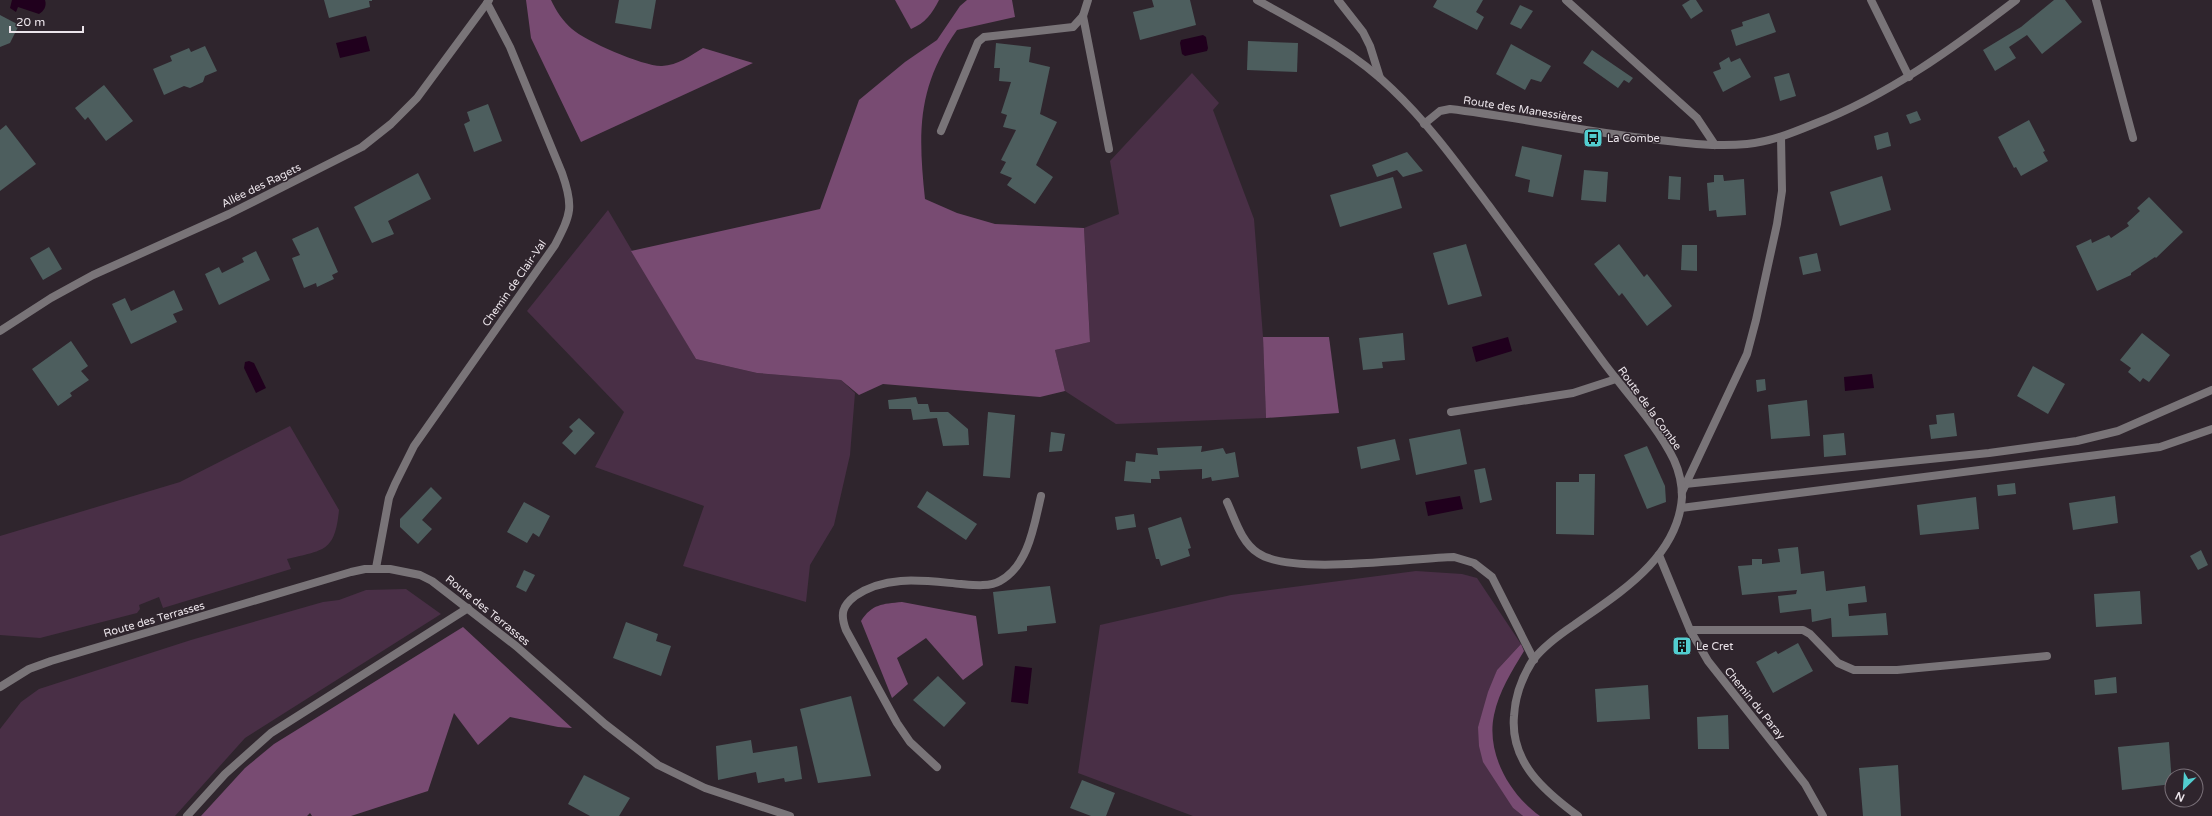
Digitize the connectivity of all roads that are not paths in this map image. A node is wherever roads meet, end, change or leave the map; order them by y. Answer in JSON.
{"nodes":[{"id":1,"x":1088,"y":0,"type":"edge"},
{"id":2,"x":1257,"y":0,"type":"edge"},
{"id":3,"x":1338,"y":0,"type":"edge"},
{"id":4,"x":1566,"y":0,"type":"edge"},
{"id":5,"x":1872,"y":0,"type":"edge"},
{"id":6,"x":2016,"y":0,"type":"edge"},
{"id":7,"x":2096,"y":0,"type":"edge"},
{"id":8,"x":488,"y":1,"type":"edge"},
{"id":9,"x":1083,"y":16,"type":"junction"},
{"id":10,"x":1909,"y":77,"type":"junction"},
{"id":11,"x":1380,"y":78,"type":"junction"},
{"id":12,"x":1424,"y":124,"type":"junction"},
{"id":13,"x":941,"y":131,"type":"dead end"},
{"id":14,"x":1781,"y":137,"type":"junction"},
{"id":15,"x":2132,"y":138,"type":"dead end"},
{"id":16,"x":1715,"y":145,"type":"junction"},
{"id":17,"x":1109,"y":149,"type":"dead end"},
{"id":18,"x":0,"y":330,"type":"edge"},
{"id":19,"x":1616,"y":379,"type":"junction"},
{"id":20,"x":2212,"y":390,"type":"edge"},
{"id":21,"x":1451,"y":412,"type":"dead end"},
{"id":22,"x":2212,"y":429,"type":"edge"},
{"id":23,"x":1685,"y":484,"type":"junction"},
{"id":24,"x":1682,"y":492,"type":"junction"},
{"id":25,"x":1041,"y":496,"type":"dead end"},
{"id":26,"x":1227,"y":502,"type":"dead end"},
{"id":27,"x":1681,"y":508,"type":"junction"},
{"id":28,"x":1659,"y":555,"type":"junction"},
{"id":29,"x":376,"y":568,"type":"junction"},
{"id":30,"x":468,"y":608,"type":"junction"},
{"id":31,"x":1690,"y":630,"type":"junction"},
{"id":32,"x":2047,"y":656,"type":"dead end"},
{"id":33,"x":1534,"y":660,"type":"junction"},
{"id":34,"x":0,"y":687,"type":"edge"},
{"id":35,"x":937,"y":767,"type":"dead end"},
{"id":36,"x":187,"y":816,"type":"edge"},
{"id":37,"x":790,"y":816,"type":"edge"},
{"id":38,"x":1578,"y":816,"type":"edge"},
{"id":39,"x":1823,"y":816,"type":"edge"}],
"edges":[{"from":1,"to":9,"type":"street"},
{"from":2,"to":11,"type":"street","name":"Route de la Combe"},
{"from":3,"to":11,"type":"street"},
{"from":4,"to":16,"type":"street"},
{"from":5,"to":10,"type":"street"},
{"from":6,"to":10,"type":"street","name":"Route des Manessières"},
{"from":7,"to":15,"type":"street"},
{"from":8,"to":18,"type":"street","name":"Allée des Ragets"},
{"from":8,"to":29,"type":"street","name":"Chemin de Clair-Val"},
{"from":9,"to":13,"type":"street"},
{"from":9,"to":17,"type":"street"},
{"from":10,"to":14,"type":"street","name":"Route des Manessières"},
{"from":11,"to":12,"type":"street","name":"Route de la Combe"},
{"from":12,"to":16,"type":"street","name":"Route des Manessières"},
{"from":12,"to":19,"type":"street","name":"Route de la Combe"},
{"from":14,"to":16,"type":"street","name":"Route des Manessières"},
{"from":14,"to":23,"type":"street"},
{"from":19,"to":21,"type":"street"},
{"from":19,"to":24,"type":"street","name":"Route de la Combe"},
{"from":20,"to":23,"type":"street"},
{"from":22,"to":27,"type":"street"},
{"from":23,"to":24,"type":"street"},
{"from":24,"to":27,"type":"street","name":"Route de la Combe"},
{"from":25,"to":35,"type":"street"},
{"from":26,"to":33,"type":"street"},
{"from":27,"to":28,"type":"street","name":"Route de la Combe"},
{"from":28,"to":31,"type":"street","name":"Chemin du Paray"},
{"from":28,"to":33,"type":"street","name":"Route de la Combe"},
{"from":29,"to":30,"type":"street","name":"Route des Terrasses"},
{"from":29,"to":34,"type":"street","name":"Route des Terrasses"},
{"from":30,"to":36,"type":"street"},
{"from":30,"to":37,"type":"street","name":"Route des Terrasses"},
{"from":31,"to":32,"type":"street"},
{"from":31,"to":39,"type":"street","name":"Chemin du Paray"},
{"from":33,"to":38,"type":"street","name":"Route de la Combe"}]}
